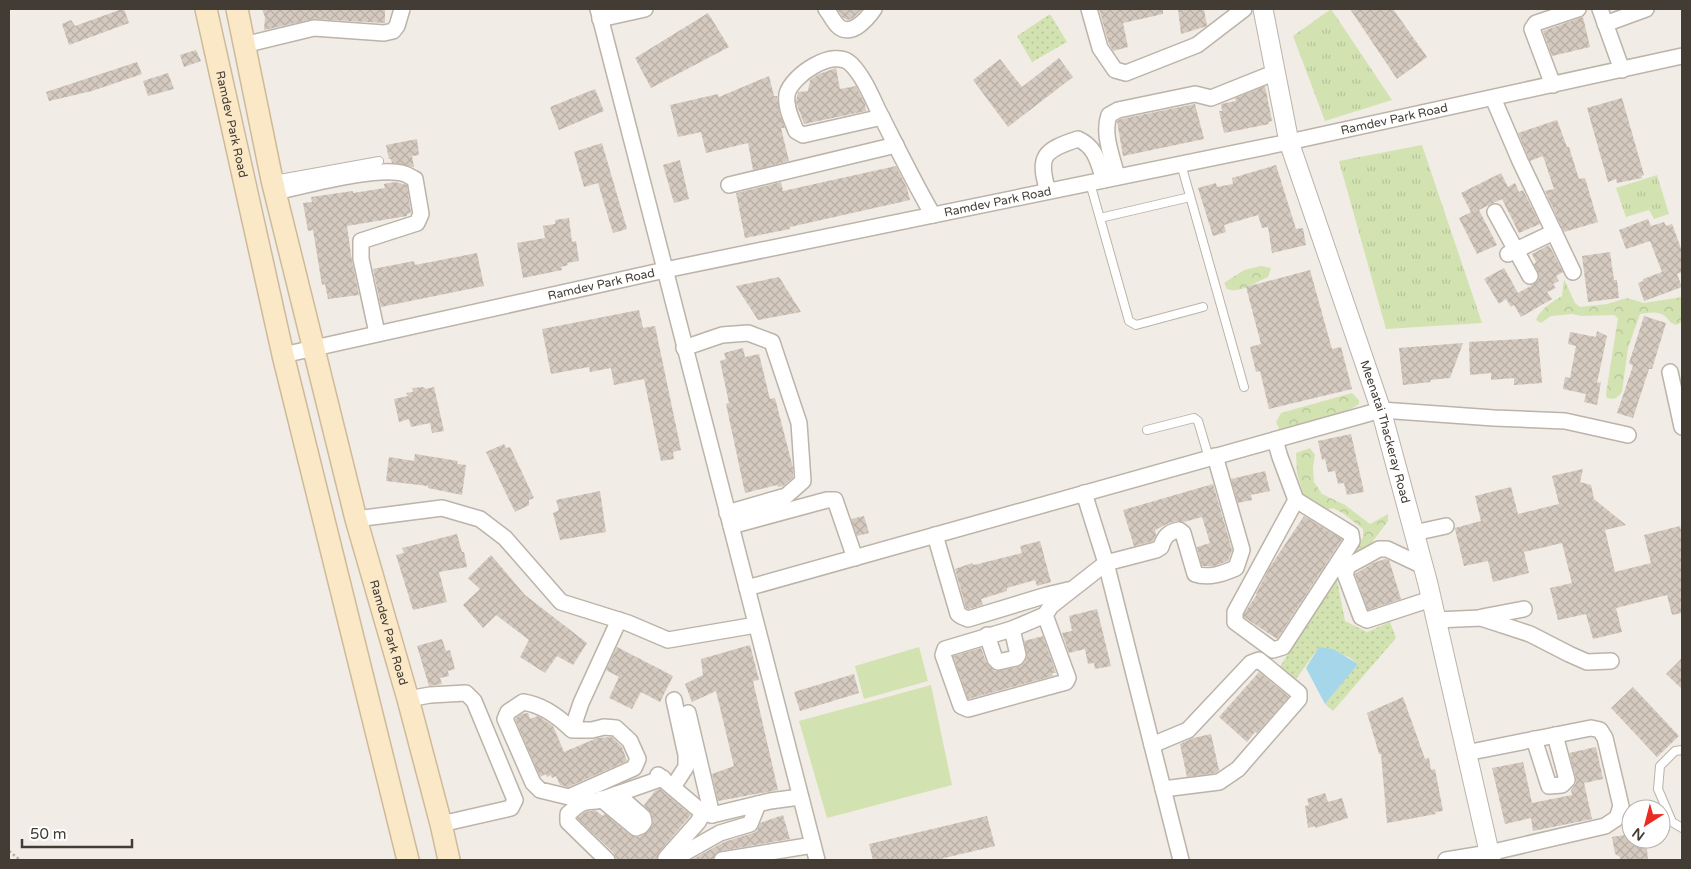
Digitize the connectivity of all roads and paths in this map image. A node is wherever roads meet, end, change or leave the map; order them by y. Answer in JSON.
{"nodes":[{"id":1,"x":206,"y":9,"type":"edge"},
{"id":2,"x":237,"y":9,"type":"edge"},
{"id":3,"x":402,"y":9,"type":"edge"},
{"id":4,"x":645,"y":9,"type":"edge"},
{"id":5,"x":826,"y":9,"type":"edge"},
{"id":6,"x":874,"y":9,"type":"edge"},
{"id":7,"x":1089,"y":9,"type":"edge"},
{"id":8,"x":1244,"y":9,"type":"edge"},
{"id":9,"x":1263,"y":9,"type":"edge"},
{"id":10,"x":1578,"y":9,"type":"edge"},
{"id":11,"x":1600,"y":9,"type":"edge"},
{"id":12,"x":1646,"y":9,"type":"edge"},
{"id":13,"x":1619,"y":13,"type":"edge"},
{"id":14,"x":599,"y":14,"type":"edge"},
{"id":15,"x":1605,"y":24,"type":"junction"},
{"id":16,"x":244,"y":45,"type":"junction"},
{"id":17,"x":1682,"y":56,"type":"edge"},
{"id":18,"x":1622,"y":70,"type":"junction"},
{"id":19,"x":1276,"y":72,"type":"junction"},
{"id":20,"x":1553,"y":85,"type":"junction"},
{"id":21,"x":1493,"y":98,"type":"junction"},
{"id":22,"x":882,"y":117,"type":"junction"},
{"id":23,"x":1289,"y":142,"type":"junction"},
{"id":24,"x":896,"y":145,"type":"junction"},
{"id":25,"x":379,"y":161,"type":"dead end"},
{"id":26,"x":1181,"y":164,"type":"junction"},
{"id":27,"x":1104,"y":180,"type":"junction"},
{"id":28,"x":729,"y":184,"type":"dead end"},
{"id":29,"x":274,"y":186,"type":"junction"},
{"id":30,"x":1048,"y":192,"type":"junction"},
{"id":31,"x":1190,"y":197,"type":"junction"},
{"id":32,"x":1494,"y":212,"type":"dead end"},
{"id":33,"x":933,"y":215,"type":"junction"},
{"id":34,"x":1100,"y":218,"type":"junction"},
{"id":35,"x":1554,"y":232,"type":"junction"},
{"id":36,"x":1511,"y":253,"type":"junction"},
{"id":37,"x":664,"y":270,"type":"junction"},
{"id":38,"x":1573,"y":272,"type":"dead end"},
{"id":39,"x":1530,"y":276,"type":"dead end"},
{"id":40,"x":1202,"y":307,"type":"dead end"},
{"id":41,"x":377,"y":333,"type":"junction"},
{"id":42,"x":314,"y":347,"type":"junction"},
{"id":43,"x":684,"y":348,"type":"junction"},
{"id":44,"x":283,"y":354,"type":"junction"},
{"id":45,"x":1670,"y":372,"type":"dead end"},
{"id":46,"x":1244,"y":387,"type":"dead end"},
{"id":47,"x":1381,"y":410,"type":"junction"},
{"id":48,"x":1682,"y":427,"type":"edge"},
{"id":49,"x":1147,"y":430,"type":"dead end"},
{"id":50,"x":1628,"y":435,"type":"dead end"},
{"id":51,"x":1275,"y":440,"type":"junction"},
{"id":52,"x":1212,"y":457,"type":"junction"},
{"id":53,"x":1084,"y":493,"type":"junction"},
{"id":54,"x":1296,"y":500,"type":"junction"},
{"id":55,"x":356,"y":519,"type":"junction"},
{"id":56,"x":729,"y":519,"type":"junction"},
{"id":57,"x":1446,"y":526,"type":"dead end"},
{"id":58,"x":1414,"y":533,"type":"junction"},
{"id":59,"x":935,"y":535,"type":"junction"},
{"id":60,"x":855,"y":558,"type":"junction"},
{"id":61,"x":1106,"y":563,"type":"junction"},
{"id":62,"x":1423,"y":566,"type":"junction"},
{"id":63,"x":747,"y":588,"type":"junction"},
{"id":64,"x":1072,"y":590,"type":"junction"},
{"id":65,"x":1431,"y":599,"type":"junction"},
{"id":66,"x":1524,"y":609,"type":"dead end"},
{"id":67,"x":1045,"y":615,"type":"junction"},
{"id":68,"x":1476,"y":618,"type":"junction"},
{"id":69,"x":619,"y":620,"type":"junction"},
{"id":70,"x":1436,"y":620,"type":"junction"},
{"id":71,"x":756,"y":625,"type":"junction"},
{"id":72,"x":1012,"y":629,"type":"junction"},
{"id":73,"x":987,"y":635,"type":"junction"},
{"id":74,"x":1611,"y":661,"type":"dead end"},
{"id":75,"x":408,"y":699,"type":"junction"},
{"id":76,"x":674,"y":700,"type":"dead end"},
{"id":77,"x":688,"y":713,"type":"dead end"},
{"id":78,"x":572,"y":730,"type":"junction"},
{"id":79,"x":1554,"y":735,"type":"junction"},
{"id":80,"x":1534,"y":739,"type":"junction"},
{"id":81,"x":1152,"y":744,"type":"junction"},
{"id":82,"x":1682,"y":750,"type":"edge"},
{"id":83,"x":1466,"y":753,"type":"junction"},
{"id":84,"x":665,"y":780,"type":"junction"},
{"id":85,"x":1163,"y":789,"type":"junction"},
{"id":86,"x":617,"y":794,"type":"junction"},
{"id":87,"x":800,"y":797,"type":"junction"},
{"id":88,"x":601,"y":799,"type":"junction"},
{"id":89,"x":758,"y":804,"type":"junction"},
{"id":90,"x":707,"y":814,"type":"junction"},
{"id":91,"x":441,"y":824,"type":"junction"},
{"id":92,"x":1682,"y":828,"type":"edge"},
{"id":93,"x":813,"y":845,"type":"junction"},
{"id":94,"x":9,"y":851,"type":"edge"},
{"id":95,"x":1490,"y":856,"type":"edge"},
{"id":96,"x":20,"y":860,"type":"edge"},
{"id":97,"x":408,"y":860,"type":"edge"},
{"id":98,"x":449,"y":860,"type":"edge"},
{"id":99,"x":607,"y":860,"type":"edge"},
{"id":100,"x":663,"y":860,"type":"edge"},
{"id":101,"x":672,"y":860,"type":"edge"},
{"id":102,"x":722,"y":860,"type":"edge"},
{"id":103,"x":816,"y":860,"type":"edge"},
{"id":104,"x":1181,"y":860,"type":"edge"},
{"id":105,"x":1446,"y":860,"type":"edge"}],
"edges":[{"from":1,"to":44,"type":"main road","name":"Ramdev Park Road"},
{"from":2,"to":16,"type":"main road","name":"Ramdev Park Road"},
{"from":3,"to":16,"type":"street"},
{"from":4,"to":14,"type":"street"},
{"from":5,"to":6,"type":"street"},
{"from":7,"to":8,"type":"street"},
{"from":9,"to":19,"type":"street","name":"Meenatai Thackeray Road"},
{"from":10,"to":20,"type":"street"},
{"from":11,"to":15,"type":"street"},
{"from":12,"to":13,"type":"street"},
{"from":13,"to":15,"type":"street"},
{"from":14,"to":37,"type":"street"},
{"from":15,"to":18,"type":"street"},
{"from":16,"to":29,"type":"main road","name":"Ramdev Park Road"},
{"from":17,"to":18,"type":"street","name":"Ramdev Park Road"},
{"from":18,"to":20,"type":"street","name":"Ramdev Park Road"},
{"from":19,"to":23,"type":"street","name":"Meenatai Thackeray Road"},
{"from":19,"to":27,"type":"street"},
{"from":20,"to":21,"type":"street","name":"Ramdev Park Road"},
{"from":21,"to":23,"type":"street","name":"Ramdev Park Road"},
{"from":21,"to":35,"type":"street"},
{"from":22,"to":22,"type":"street"},
{"from":22,"to":24,"type":"street"},
{"from":23,"to":26,"type":"street","name":"Ramdev Park Road"},
{"from":23,"to":47,"type":"street","name":"Meenatai Thackeray Road"},
{"from":24,"to":28,"type":"street"},
{"from":24,"to":33,"type":"street"},
{"from":25,"to":29,"type":"lane"},
{"from":26,"to":27,"type":"street","name":"Ramdev Park Road"},
{"from":26,"to":31,"type":"lane"},
{"from":27,"to":30,"type":"street","name":"Ramdev Park Road"},
{"from":27,"to":30,"type":"street"},
{"from":27,"to":34,"type":"lane"},
{"from":29,"to":41,"type":"street"},
{"from":29,"to":42,"type":"main road","name":"Ramdev Park Road"},
{"from":30,"to":33,"type":"street","name":"Ramdev Park Road"},
{"from":31,"to":34,"type":"lane"},
{"from":31,"to":46,"type":"lane"},
{"from":32,"to":36,"type":"street"},
{"from":33,"to":37,"type":"street","name":"Ramdev Park Road"},
{"from":34,"to":40,"type":"lane"},
{"from":35,"to":36,"type":"street"},
{"from":35,"to":38,"type":"street"},
{"from":36,"to":39,"type":"street"},
{"from":37,"to":41,"type":"street","name":"Ramdev Park Road"},
{"from":37,"to":43,"type":"street"},
{"from":41,"to":42,"type":"street","name":"Ramdev Park Road"},
{"from":42,"to":44,"type":"street","name":"Ramdev Park Road"},
{"from":42,"to":55,"type":"main road","name":"Ramdev Park Road"},
{"from":43,"to":56,"type":"street"},
{"from":43,"to":56,"type":"street"},
{"from":44,"to":97,"type":"main road","name":"Ramdev Park Road"},
{"from":45,"to":48,"type":"street"},
{"from":47,"to":50,"type":"street"},
{"from":47,"to":51,"type":"street"},
{"from":47,"to":58,"type":"street","name":"Meenatai Thackeray Road"},
{"from":49,"to":52,"type":"lane"},
{"from":51,"to":52,"type":"street"},
{"from":51,"to":54,"type":"street"},
{"from":52,"to":53,"type":"street"},
{"from":52,"to":61,"type":"street"},
{"from":53,"to":59,"type":"street"},
{"from":53,"to":61,"type":"street"},
{"from":54,"to":54,"type":"street"},
{"from":55,"to":69,"type":"street"},
{"from":55,"to":75,"type":"main road","name":"Ramdev Park Road"},
{"from":56,"to":60,"type":"street"},
{"from":56,"to":63,"type":"street"},
{"from":57,"to":58,"type":"street"},
{"from":58,"to":62,"type":"street","name":"Meenatai Thackeray Road"},
{"from":59,"to":60,"type":"street"},
{"from":59,"to":64,"type":"street"},
{"from":60,"to":63,"type":"street"},
{"from":61,"to":64,"type":"street"},
{"from":61,"to":81,"type":"street"},
{"from":62,"to":65,"type":"street","name":"Meenatai Thackeray Road"},
{"from":62,"to":65,"type":"street"},
{"from":63,"to":71,"type":"street"},
{"from":64,"to":67,"type":"street"},
{"from":65,"to":70,"type":"street","name":"Meenatai Thackeray Road"},
{"from":66,"to":68,"type":"street"},
{"from":67,"to":72,"type":"street"},
{"from":67,"to":73,"type":"street"},
{"from":68,"to":70,"type":"street"},
{"from":68,"to":74,"type":"street"},
{"from":69,"to":71,"type":"street"},
{"from":69,"to":78,"type":"street"},
{"from":70,"to":83,"type":"street","name":"Meenatai Thackeray Road"},
{"from":71,"to":87,"type":"street"},
{"from":72,"to":73,"type":"street"},
{"from":72,"to":73,"type":"street"},
{"from":75,"to":91,"type":"main road","name":"Ramdev Park Road"},
{"from":75,"to":91,"type":"street"},
{"from":76,"to":84,"type":"street"},
{"from":77,"to":90,"type":"street"},
{"from":78,"to":78,"type":"street"},
{"from":79,"to":80,"type":"street"},
{"from":79,"to":80,"type":"street"},
{"from":79,"to":95,"type":"street"},
{"from":80,"to":83,"type":"street"},
{"from":81,"to":85,"type":"street"},
{"from":81,"to":85,"type":"street"},
{"from":82,"to":92,"type":"lane"},
{"from":83,"to":95,"type":"street","name":"Meenatai Thackeray Road"},
{"from":84,"to":86,"type":"street"},
{"from":84,"to":90,"type":"street"},
{"from":85,"to":104,"type":"street"},
{"from":86,"to":88,"type":"street"},
{"from":86,"to":88,"type":"street"},
{"from":87,"to":89,"type":"street"},
{"from":87,"to":93,"type":"street"},
{"from":88,"to":99,"type":"street"},
{"from":89,"to":90,"type":"street"},
{"from":89,"to":101,"type":"street"},
{"from":90,"to":100,"type":"street"},
{"from":91,"to":98,"type":"main road","name":"Ramdev Park Road"},
{"from":93,"to":102,"type":"street"},
{"from":93,"to":103,"type":"street"},
{"from":94,"to":96,"type":"path"},
{"from":95,"to":105,"type":"street"}]}
